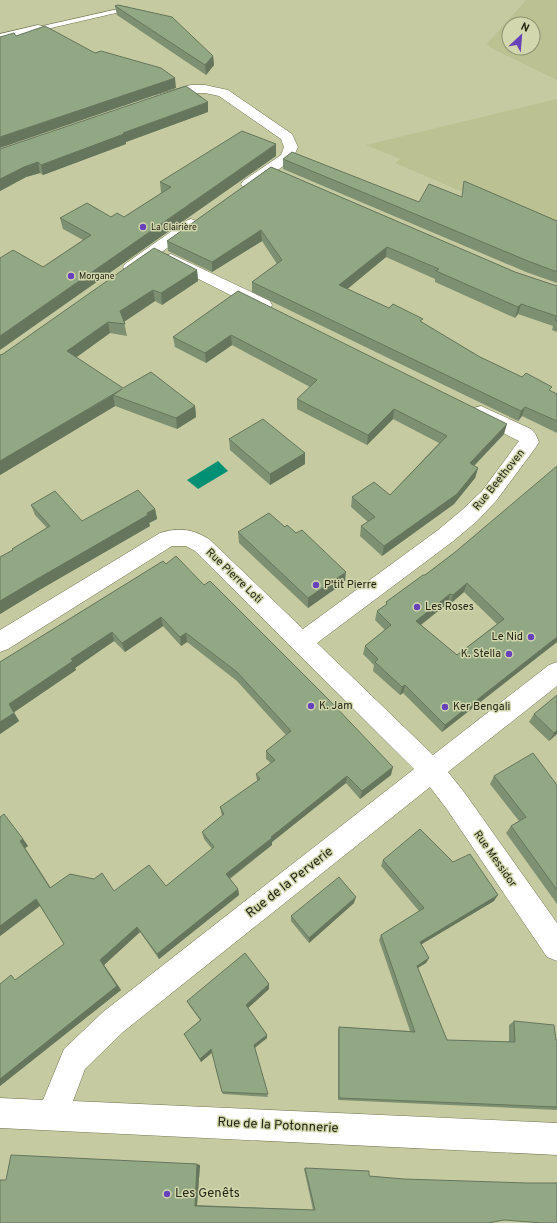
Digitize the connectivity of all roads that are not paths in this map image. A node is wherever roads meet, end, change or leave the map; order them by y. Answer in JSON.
{"nodes":[{"id":1,"x":127,"y":9,"type":"edge"},
{"id":2,"x":38,"y":29,"type":"joint"},
{"id":3,"x":0,"y":38,"type":"edge"},
{"id":4,"x":147,"y":103,"type":"edge"},
{"id":5,"x":236,"y":192,"type":"edge"},
{"id":6,"x":204,"y":215,"type":"edge"},
{"id":7,"x":153,"y":251,"type":"junction"},
{"id":8,"x":121,"y":274,"type":"edge"},
{"id":9,"x":276,"y":311,"type":"edge"},
{"id":10,"x":463,"y":404,"type":"edge"},
{"id":11,"x":0,"y":642,"type":"edge"},
{"id":12,"x":302,"y":642,"type":"junction"},
{"id":13,"x":557,"y":672,"type":"edge"},
{"id":14,"x":432,"y":771,"type":"junction"},
{"id":15,"x":557,"y":947,"type":"edge"},
{"id":16,"x":0,"y":1113,"type":"edge"},
{"id":17,"x":53,"y":1116,"type":"junction"},
{"id":18,"x":557,"y":1138,"type":"edge"}],
"edges":[{"from":1,"to":2,"type":"lane"},
{"from":2,"to":3,"type":"street"},
{"from":4,"to":5,"type":"street"},
{"from":6,"to":7,"type":"street"},
{"from":7,"to":8,"type":"street"},
{"from":7,"to":9,"type":"street"},
{"from":10,"to":12,"type":"street","name":"Rue Beethoven"},
{"from":11,"to":12,"type":"street","name":"Rue Pierre Loti"},
{"from":12,"to":14,"type":"street","name":"Rue Pierre Loti"},
{"from":13,"to":14,"type":"street","name":"Rue de la Perverie"},
{"from":14,"to":15,"type":"street","name":"Rue Messidor"},
{"from":14,"to":17,"type":"street","name":"Rue de la Perverie"},
{"from":16,"to":17,"type":"street","name":"Rue de la Potonnerie"},
{"from":17,"to":18,"type":"street","name":"Rue de la Potonnerie"}]}
